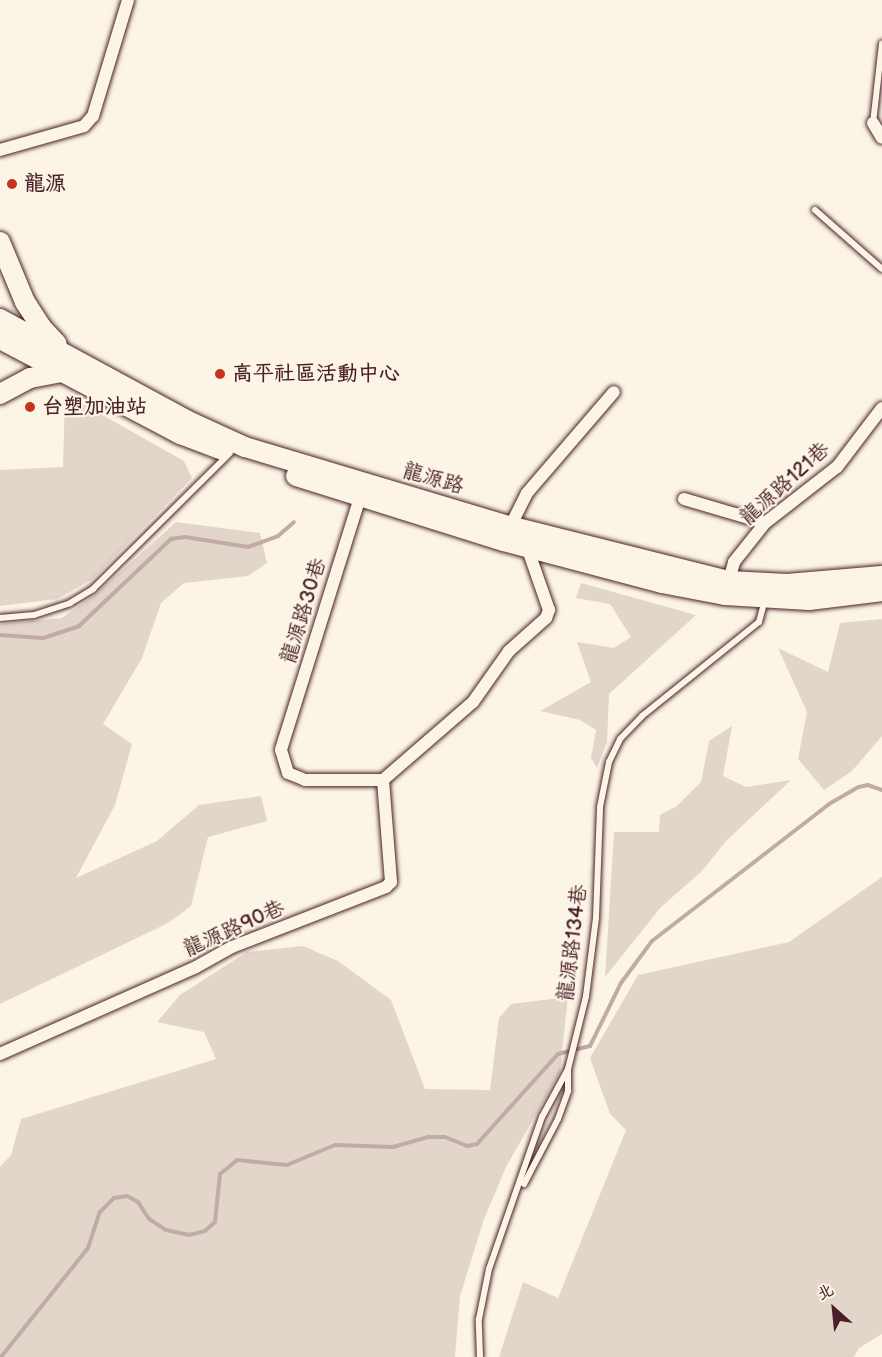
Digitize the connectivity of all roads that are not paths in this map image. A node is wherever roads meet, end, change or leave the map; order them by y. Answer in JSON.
{"nodes":[{"id":1,"x":128,"y":0,"type":"edge"},
{"id":2,"x":882,"y":44,"type":"edge"},
{"id":3,"x":873,"y":123,"type":"joint"},
{"id":4,"x":882,"y":138,"type":"edge"},
{"id":5,"x":0,"y":150,"type":"edge"},
{"id":6,"x":815,"y":210,"type":"dead end"},
{"id":7,"x":0,"y":242,"type":"edge"},
{"id":8,"x":882,"y":269,"type":"edge"},
{"id":9,"x":0,"y":319,"type":"edge"},
{"id":10,"x":0,"y":339,"type":"edge"},
{"id":11,"x":65,"y":364,"type":"junction"},
{"id":12,"x":614,"y":392,"type":"dead end"},
{"id":13,"x":0,"y":394,"type":"edge"},
{"id":14,"x":882,"y":408,"type":"edge"},
{"id":15,"x":230,"y":453,"type":"junction"},
{"id":16,"x":362,"y":491,"type":"junction"},
{"id":17,"x":684,"y":499,"type":"dead end"},
{"id":18,"x":765,"y":523,"type":"junction"},
{"id":19,"x":507,"y":534,"type":"junction"},
{"id":20,"x":527,"y":547,"type":"junction"},
{"id":21,"x":882,"y":576,"type":"edge"},
{"id":22,"x":726,"y":588,"type":"junction"},
{"id":23,"x":766,"y":591,"type":"junction"},
{"id":24,"x":882,"y":591,"type":"edge"},
{"id":25,"x":0,"y":618,"type":"edge"},
{"id":26,"x":383,"y":780,"type":"junction"},
{"id":27,"x":0,"y":1054,"type":"edge"},
{"id":28,"x":569,"y":1066,"type":"junction"},
{"id":29,"x":513,"y":1206,"type":"junction"},
{"id":30,"x":480,"y":1357,"type":"edge"}],
"edges":[{"from":1,"to":5,"type":"street"},
{"from":2,"to":3,"type":"lane"},
{"from":3,"to":4,"type":"street"},
{"from":6,"to":8,"type":"lane"},
{"from":7,"to":11,"type":"main road"},
{"from":9,"to":11,"type":"main road"},
{"from":10,"to":11,"type":"main road"},
{"from":11,"to":13,"type":"main road"},
{"from":11,"to":15,"type":"main road"},
{"from":11,"to":16,"type":"main road"},
{"from":12,"to":19,"type":"street"},
{"from":14,"to":18,"type":"street","name":"龍源路121巷"},
{"from":15,"to":16,"type":"main road"},
{"from":15,"to":25,"type":"lane"},
{"from":16,"to":19,"type":"main road"},
{"from":16,"to":26,"type":"street","name":"龍源路30巷"},
{"from":17,"to":18,"type":"street"},
{"from":18,"to":22,"type":"street","name":"龍源路121巷"},
{"from":19,"to":20,"type":"main road"},
{"from":19,"to":22,"type":"main road"},
{"from":20,"to":22,"type":"main road"},
{"from":20,"to":26,"type":"street"},
{"from":21,"to":23,"type":"main road"},
{"from":22,"to":23,"type":"main road"},
{"from":23,"to":24,"type":"main road"},
{"from":23,"to":28,"type":"lane","name":"龍源路134巷"},
{"from":26,"to":27,"type":"street","name":"龍源路90巷"},
{"from":28,"to":29,"type":"lane","name":"龍源路134巷"},
{"from":28,"to":29,"type":"lane"},
{"from":29,"to":30,"type":"lane","name":"龍源路134巷"}]}
